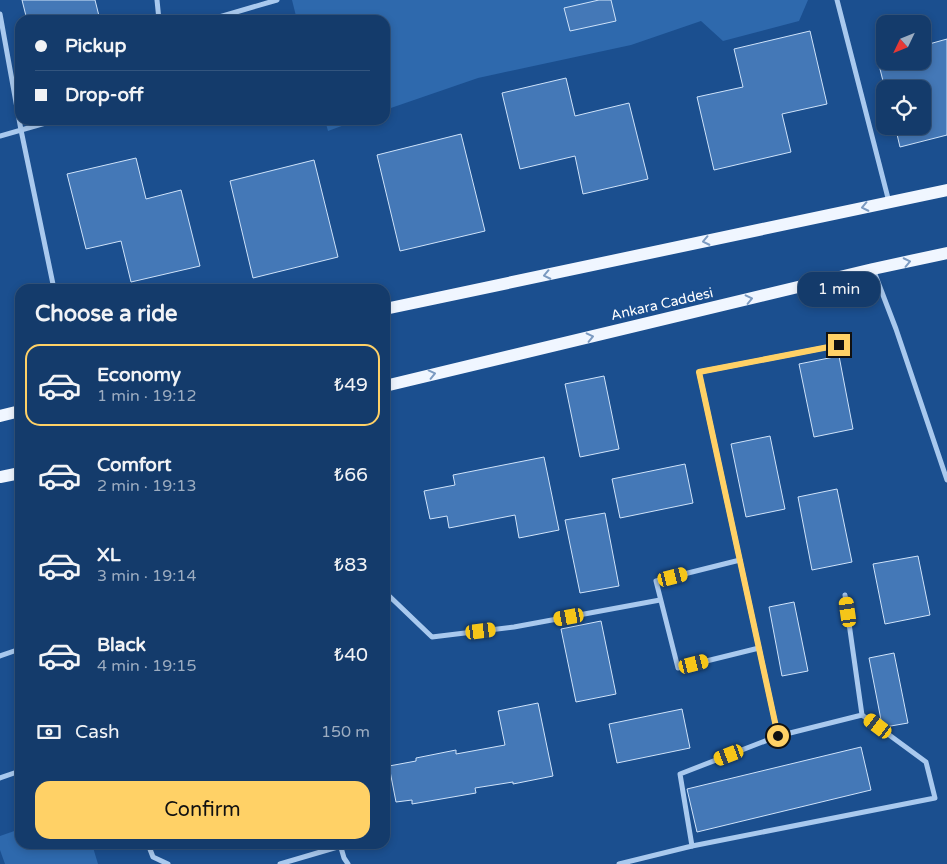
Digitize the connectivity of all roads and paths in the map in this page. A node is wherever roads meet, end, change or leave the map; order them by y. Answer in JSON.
{"nodes":[{"id":1,"x":157,"y":0,"type":"edge"},
{"id":2,"x":277,"y":0,"type":"edge"},
{"id":3,"x":837,"y":0,"type":"edge"},
{"id":4,"x":0,"y":14,"type":"edge"},
{"id":5,"x":158,"y":15,"type":"edge"},
{"id":6,"x":226,"y":15,"type":"edge"},
{"id":7,"x":15,"y":97,"type":"edge"},
{"id":8,"x":20,"y":125,"type":"edge"},
{"id":9,"x":38,"y":125,"type":"edge"},
{"id":10,"x":21,"y":130,"type":"junction"},
{"id":11,"x":0,"y":136,"type":"edge"},
{"id":12,"x":947,"y":190,"type":"edge"},
{"id":13,"x":889,"y":202,"type":"junction"},
{"id":14,"x":947,"y":253,"type":"edge"},
{"id":15,"x":873,"y":269,"type":"junction"},
{"id":16,"x":53,"y":284,"type":"edge"},
{"id":17,"x":390,"y":308,"type":"edge"},
{"id":18,"x":839,"y":345,"type":"dead end"},
{"id":19,"x":390,"y":385,"type":"edge"},
{"id":20,"x":15,"y":412,"type":"edge"},
{"id":21,"x":0,"y":416,"type":"edge"},
{"id":22,"x":15,"y":474,"type":"edge"},
{"id":23,"x":0,"y":478,"type":"edge"},
{"id":24,"x":947,"y":480,"type":"edge"},
{"id":25,"x":740,"y":560,"type":"junction"},
{"id":26,"x":845,"y":595,"type":"dead end"},
{"id":27,"x":390,"y":597,"type":"edge"},
{"id":28,"x":660,"y":600,"type":"junction"},
{"id":29,"x":759,"y":648,"type":"junction"},
{"id":30,"x":15,"y":651,"type":"edge"},
{"id":31,"x":0,"y":656,"type":"edge"},
{"id":32,"x":862,"y":715,"type":"junction"},
{"id":33,"x":778,"y":736,"type":"junction"},
{"id":34,"x":15,"y":773,"type":"edge"},
{"id":35,"x":0,"y":778,"type":"edge"},
{"id":36,"x":692,"y":846,"type":"junction"},
{"id":37,"x":150,"y":849,"type":"edge"},
{"id":38,"x":327,"y":849,"type":"edge"},
{"id":39,"x":341,"y":849,"type":"edge"},
{"id":40,"x":168,"y":864,"type":"edge"},
{"id":41,"x":280,"y":864,"type":"edge"},
{"id":42,"x":348,"y":864,"type":"edge"},
{"id":43,"x":619,"y":864,"type":"edge"}],
"edges":[{"from":1,"to":5,"type":"street"},
{"from":2,"to":6,"type":"street"},
{"from":3,"to":13,"type":"street"},
{"from":4,"to":7,"type":"street"},
{"from":8,"to":10,"type":"street"},
{"from":9,"to":10,"type":"street"},
{"from":10,"to":11,"type":"street"},
{"from":10,"to":16,"type":"street"},
{"from":12,"to":13,"type":"main road"},
{"from":13,"to":17,"type":"main road","one_way":true},
{"from":15,"to":14,"type":"main road","name":"Ankara Caddesi","one_way":true},
{"from":19,"to":15,"type":"main road","name":"Ankara Caddesi","one_way":true},
{"from":15,"to":24,"type":"street"},
{"from":18,"to":25,"type":"street"},
{"from":20,"to":21,"type":"main road"},
{"from":22,"to":23,"type":"main road"},
{"from":25,"to":28,"type":"street"},
{"from":25,"to":29,"type":"street"},
{"from":26,"to":32,"type":"street"},
{"from":27,"to":28,"type":"street"},
{"from":28,"to":29,"type":"street"},
{"from":29,"to":33,"type":"street"},
{"from":30,"to":31,"type":"street"},
{"from":32,"to":33,"type":"street"},
{"from":32,"to":36,"type":"street"},
{"from":33,"to":36,"type":"street"},
{"from":34,"to":35,"type":"street"},
{"from":36,"to":43,"type":"street"},
{"from":37,"to":40,"type":"street"},
{"from":38,"to":41,"type":"street"},
{"from":39,"to":42,"type":"street"}]}
